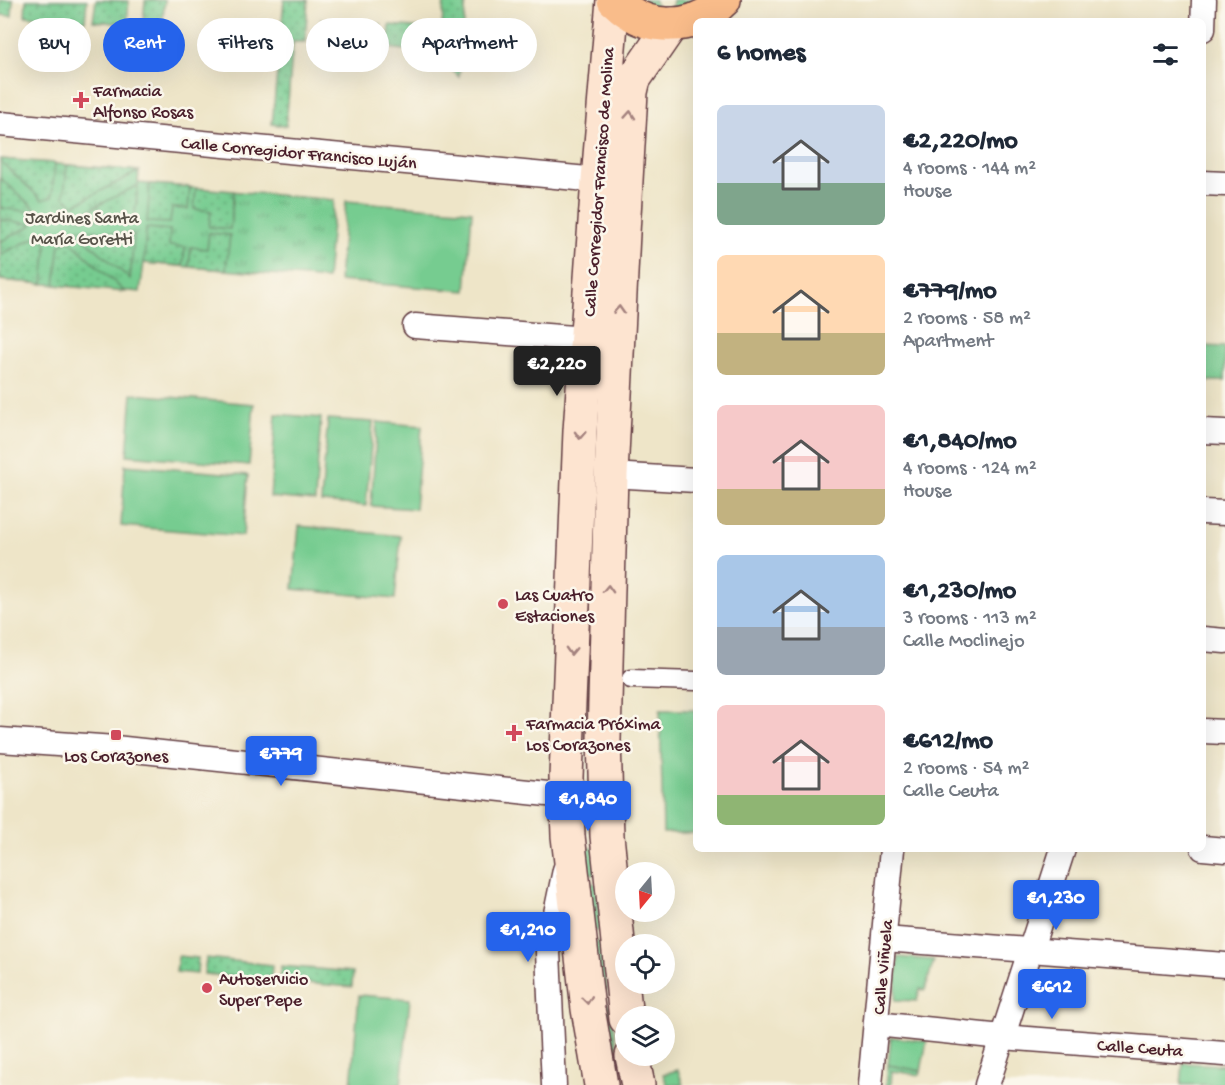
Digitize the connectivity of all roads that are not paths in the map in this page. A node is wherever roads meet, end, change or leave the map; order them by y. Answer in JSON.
{"nodes":[{"id":1,"x":613,"y":0,"type":"edge"},
{"id":2,"x":723,"y":0,"type":"edge"},
{"id":3,"x":1204,"y":0,"type":"edge"},
{"id":4,"x":697,"y":18,"type":"edge"},
{"id":5,"x":1203,"y":18,"type":"edge"},
{"id":6,"x":693,"y":20,"type":"edge"},
{"id":7,"x":672,"y":24,"type":"junction"},
{"id":8,"x":0,"y":124,"type":"edge"},
{"id":9,"x":598,"y":180,"type":"junction"},
{"id":10,"x":1206,"y":183,"type":"edge"},
{"id":11,"x":1225,"y":184,"type":"edge"},
{"id":12,"x":415,"y":326,"type":"dead end"},
{"id":13,"x":587,"y":339,"type":"junction"},
{"id":14,"x":1206,"y":432,"type":"edge"},
{"id":15,"x":1225,"y":432,"type":"edge"},
{"id":16,"x":611,"y":475,"type":"junction"},
{"id":17,"x":693,"y":480,"type":"edge"},
{"id":18,"x":1206,"y":512,"type":"edge"},
{"id":19,"x":1225,"y":513,"type":"edge"},
{"id":20,"x":1206,"y":639,"type":"edge"},
{"id":21,"x":1225,"y":641,"type":"edge"},
{"id":22,"x":631,"y":679,"type":"dead end"},
{"id":23,"x":693,"y":681,"type":"edge"},
{"id":24,"x":1206,"y":730,"type":"edge"},
{"id":25,"x":1225,"y":732,"type":"edge"},
{"id":26,"x":0,"y":740,"type":"edge"},
{"id":27,"x":606,"y":794,"type":"junction"},
{"id":28,"x":566,"y":796,"type":"junction"},
{"id":29,"x":570,"y":847,"type":"junction"},
{"id":30,"x":1206,"y":848,"type":"edge"},
{"id":31,"x":1225,"y":850,"type":"edge"},
{"id":32,"x":892,"y":852,"type":"edge"},
{"id":33,"x":1062,"y":852,"type":"edge"},
{"id":34,"x":884,"y":939,"type":"junction"},
{"id":35,"x":1030,"y":950,"type":"junction"},
{"id":36,"x":1225,"y":965,"type":"edge"},
{"id":37,"x":625,"y":1006,"type":"edge"},
{"id":38,"x":876,"y":1024,"type":"junction"},
{"id":39,"x":1002,"y":1037,"type":"junction"},
{"id":40,"x":1225,"y":1054,"type":"edge"},
{"id":41,"x":634,"y":1066,"type":"edge"},
{"id":42,"x":554,"y":1085,"type":"edge"},
{"id":43,"x":601,"y":1085,"type":"edge"},
{"id":44,"x":638,"y":1085,"type":"edge"},
{"id":45,"x":870,"y":1085,"type":"edge"},
{"id":46,"x":987,"y":1085,"type":"edge"}],
"edges":[{"from":1,"to":7,"type":"main road"},
{"from":1,"to":9,"type":"main road","name":"Calle Corregidor Francisco de Molina"},
{"from":2,"to":4,"type":"main road"},
{"from":3,"to":5,"type":"street"},
{"from":6,"to":7,"type":"main road"},
{"from":16,"to":7,"type":"main road","name":"Calle Corregidor Francisco de Molina","one_way":true},
{"from":8,"to":9,"type":"street","name":"Calle Corregidor Francisco Luján"},
{"from":9,"to":13,"type":"main road","name":"Calle Corregidor Francisco de Molina"},
{"from":10,"to":11,"type":"street"},
{"from":12,"to":13,"type":"street"},
{"from":13,"to":28,"type":"main road","name":"Calle Corregidor Francisco de Molina","one_way":true},
{"from":14,"to":15,"type":"street"},
{"from":16,"to":17,"type":"street"},
{"from":27,"to":16,"type":"main road","name":"Calle Corregidor Francisco de Molina","one_way":true},
{"from":18,"to":19,"type":"street"},
{"from":20,"to":21,"type":"street"},
{"from":22,"to":23,"type":"street"},
{"from":24,"to":25,"type":"street"},
{"from":26,"to":28,"type":"street"},
{"from":27,"to":28,"type":"street"},
{"from":27,"to":37,"type":"main road","name":"Calle Corregidor Francisco de Molina"},
{"from":28,"to":29,"type":"main road","name":"Calle Corregidor Francisco de Molina"},
{"from":29,"to":42,"type":"street"},
{"from":29,"to":43,"type":"main road","name":"Calle Corregidor Francisco de Molina","one_way":true},
{"from":30,"to":31,"type":"street"},
{"from":32,"to":34,"type":"street","name":"Calle Viñuela"},
{"from":33,"to":35,"type":"street"},
{"from":34,"to":35,"type":"street"},
{"from":34,"to":38,"type":"street","name":"Calle Viñuela"},
{"from":35,"to":36,"type":"street"},
{"from":35,"to":39,"type":"street"},
{"from":38,"to":39,"type":"street","name":"Calle Ceuta"},
{"from":38,"to":45,"type":"street","name":"Calle Viñuela"},
{"from":39,"to":40,"type":"street","name":"Calle Ceuta"},
{"from":39,"to":46,"type":"street"},
{"from":41,"to":44,"type":"main road"}]}
